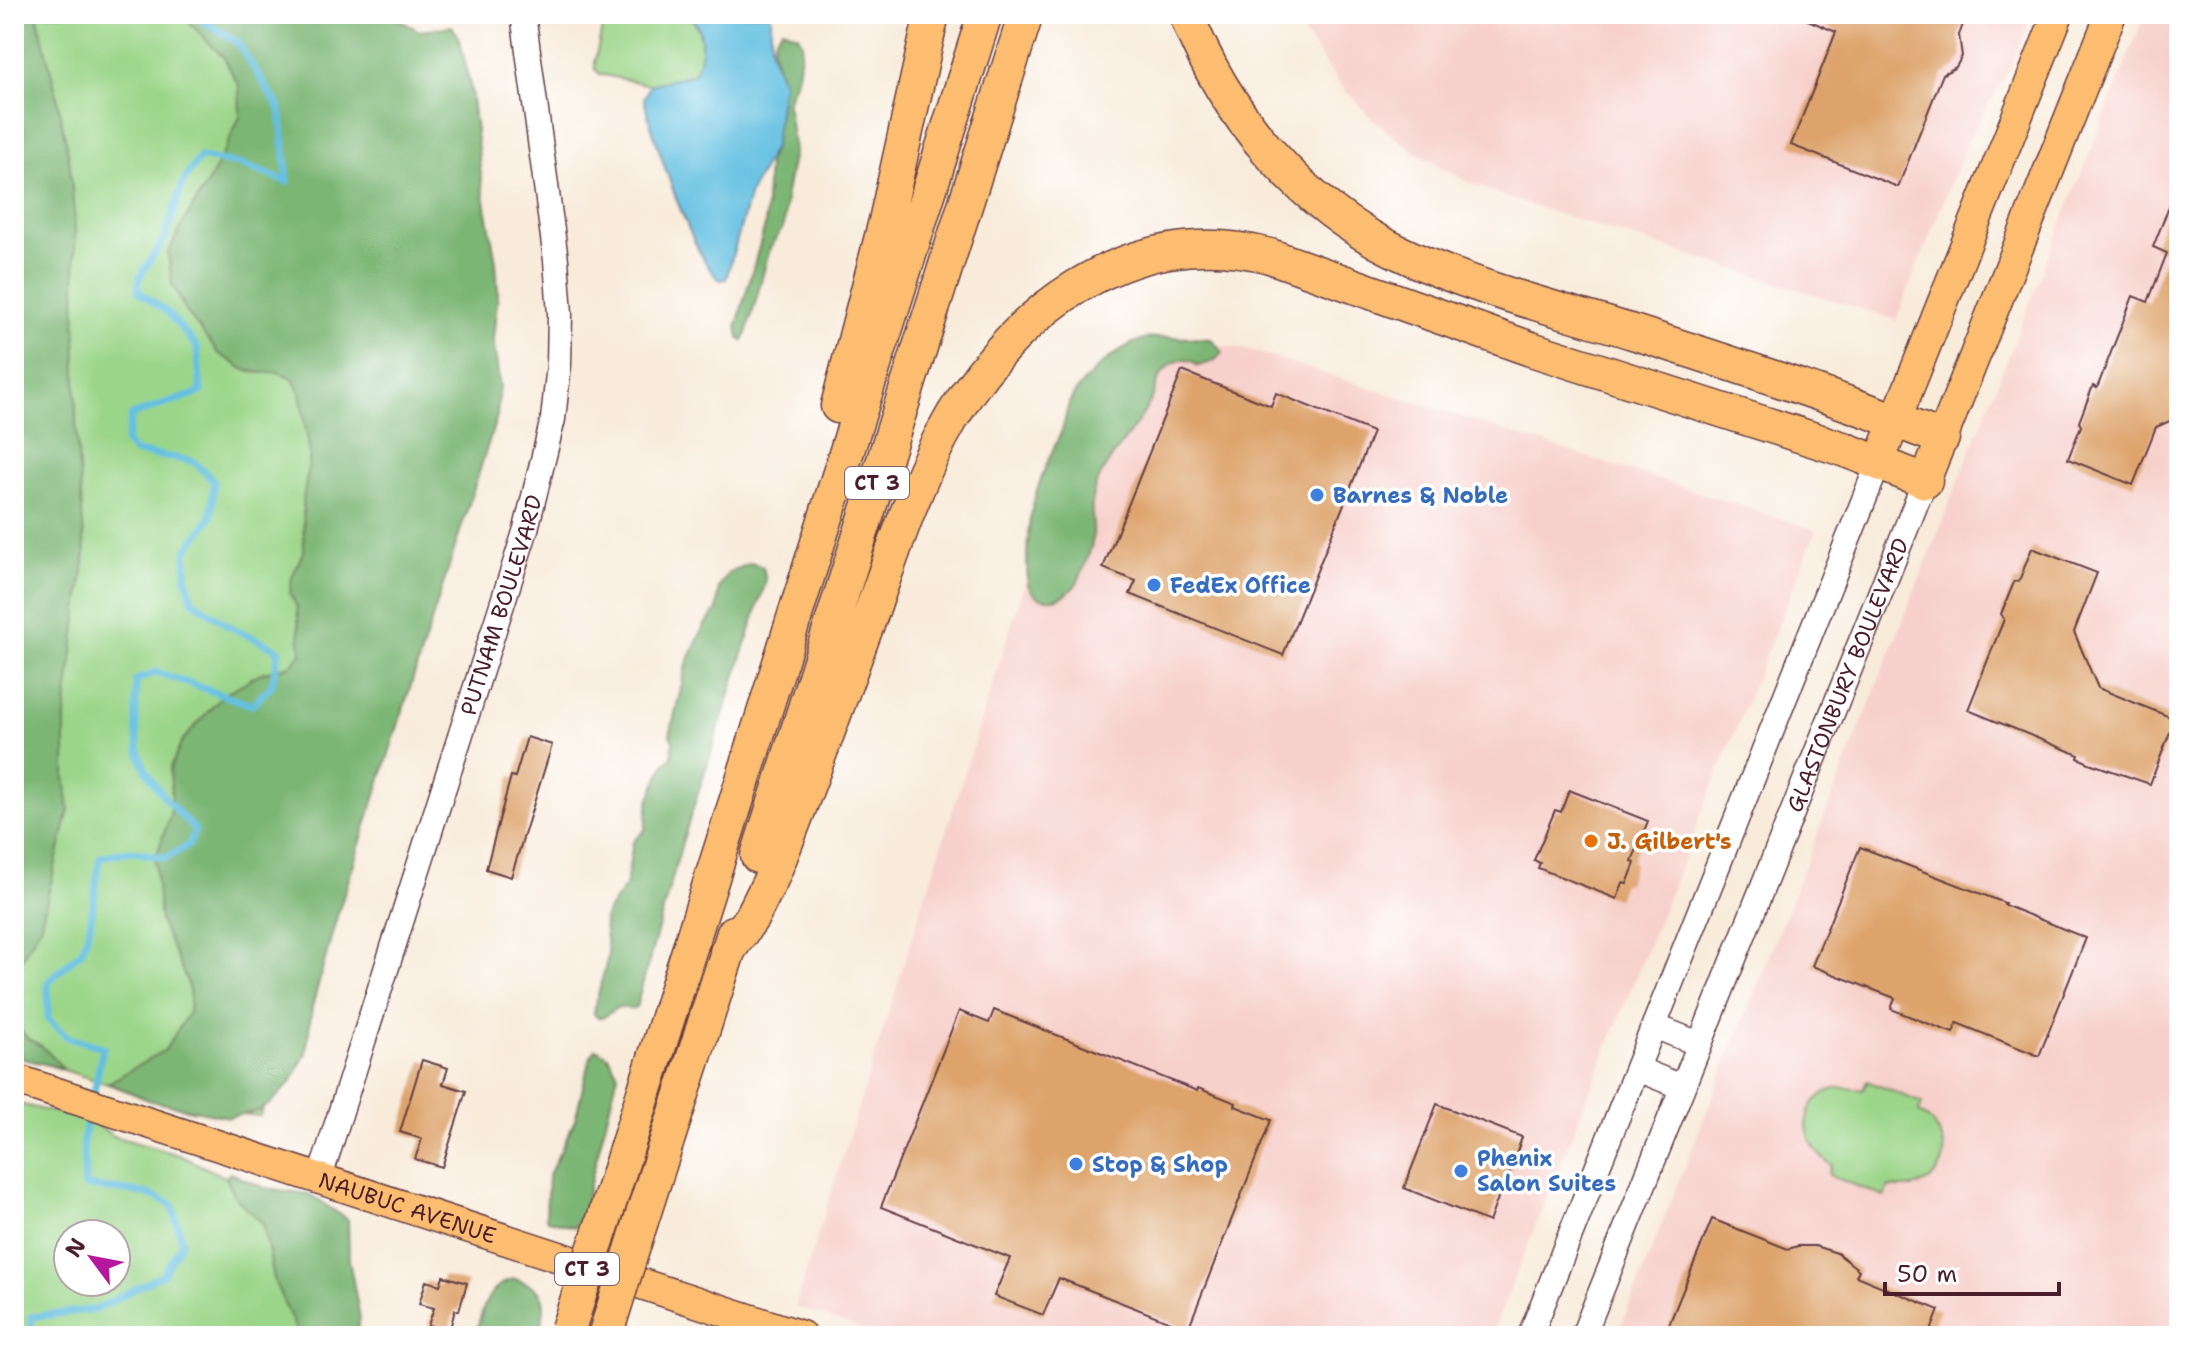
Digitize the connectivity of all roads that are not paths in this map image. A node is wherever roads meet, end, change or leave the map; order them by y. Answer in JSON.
{"nodes":[{"id":1,"x":523,"y":14,"type":"edge"},
{"id":2,"x":932,"y":14,"type":"edge"},
{"id":3,"x":985,"y":14,"type":"edge"},
{"id":4,"x":1026,"y":14,"type":"edge"},
{"id":5,"x":1186,"y":14,"type":"edge"},
{"id":6,"x":2058,"y":14,"type":"edge"},
{"id":7,"x":2111,"y":14,"type":"edge"},
{"id":8,"x":1896,"y":420,"type":"junction"},
{"id":9,"x":1942,"y":438,"type":"junction"},
{"id":10,"x":1879,"y":462,"type":"junction"},
{"id":11,"x":1925,"y":481,"type":"junction"},
{"id":12,"x":820,"y":537,"type":"junction"},
{"id":13,"x":727,"y":952,"type":"junction"},
{"id":14,"x":1654,"y":1026,"type":"junction"},
{"id":15,"x":1699,"y":1044,"type":"junction"},
{"id":16,"x":1637,"y":1069,"type":"junction"},
{"id":17,"x":14,"y":1079,"type":"edge"},
{"id":18,"x":1682,"y":1087,"type":"junction"},
{"id":19,"x":320,"y":1177,"type":"junction"},
{"id":20,"x":567,"y":1332,"type":"edge"},
{"id":21,"x":605,"y":1336,"type":"edge"},
{"id":22,"x":801,"y":1336,"type":"edge"},
{"id":23,"x":1530,"y":1336,"type":"edge"},
{"id":24,"x":1583,"y":1336,"type":"edge"}],
"edges":[{"from":1,"to":19,"type":"street","name":"PUTNAM BOULEVARD"},
{"from":2,"to":12,"type":"highway"},
{"from":3,"to":12,"type":"highway","number":"CT 3"},
{"from":4,"to":13,"type":"highway","number":"CT 3"},
{"from":5,"to":8,"type":"highway"},
{"from":6,"to":8,"type":"main road"},
{"from":7,"to":9,"type":"main road","name":"GLASTONBURY BOULEVARD"},
{"from":8,"to":9,"type":"highway"},
{"from":8,"to":10,"type":"main road"},
{"from":9,"to":11,"type":"main road","name":"GLASTONBURY BOULEVARD"},
{"from":10,"to":11,"type":"highway"},
{"from":10,"to":13,"type":"highway"},
{"from":10,"to":14,"type":"street"},
{"from":11,"to":15,"type":"street","name":"GLASTONBURY BOULEVARD"},
{"from":12,"to":20,"type":"highway","number":"CT 3","bridge":true},
{"from":13,"to":21,"type":"highway","number":"CT 3","bridge":true},
{"from":14,"to":15,"type":"street"},
{"from":14,"to":16,"type":"street"},
{"from":15,"to":18,"type":"street","name":"GLASTONBURY BOULEVARD"},
{"from":16,"to":18,"type":"street"},
{"from":16,"to":23,"type":"street"},
{"from":17,"to":19,"type":"main road","name":"NAUBUC AVENUE"},
{"from":18,"to":24,"type":"street","name":"GLASTONBURY BOULEVARD"},
{"from":19,"to":22,"type":"main road","name":"NAUBUC AVENUE"}]}
